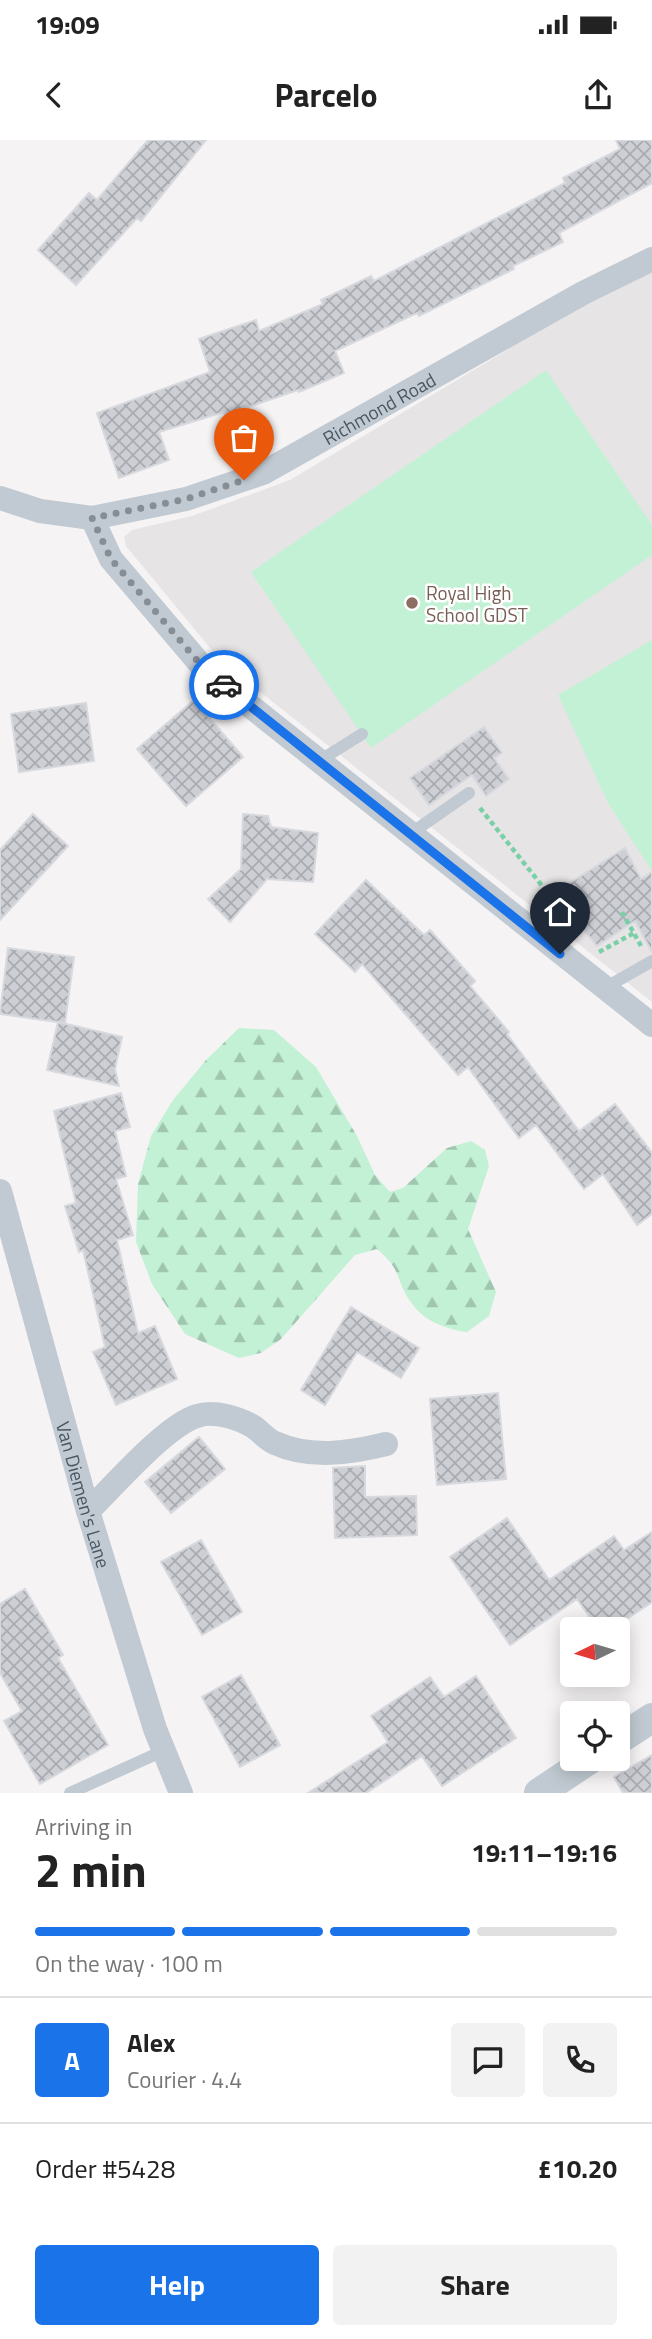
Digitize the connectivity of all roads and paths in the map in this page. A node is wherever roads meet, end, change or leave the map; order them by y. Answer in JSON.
{"nodes":[{"id":1,"x":652,"y":259,"type":"edge"},
{"id":2,"x":0,"y":498,"type":"edge"},
{"id":3,"x":92,"y":518,"type":"junction"},
{"id":4,"x":362,"y":734,"type":"dead end"},
{"id":5,"x":319,"y":761,"type":"junction"},
{"id":6,"x":470,"y":793,"type":"dead end"},
{"id":7,"x":491,"y":823,"type":"dead end"},
{"id":8,"x":410,"y":834,"type":"junction"},
{"id":9,"x":622,"y":912,"type":"dead end"},
{"id":10,"x":579,"y":932,"type":"dead end"},
{"id":11,"x":634,"y":933,"type":"junction"},
{"id":12,"x":597,"y":953,"type":"dead end"},
{"id":13,"x":651,"y":961,"type":"edge"},
{"id":14,"x":603,"y":989,"type":"junction"},
{"id":15,"x":652,"y":1025,"type":"edge"},
{"id":16,"x":0,"y":1191,"type":"edge"},
{"id":17,"x":386,"y":1444,"type":"dead end"},
{"id":18,"x":88,"y":1510,"type":"junction"},
{"id":19,"x":652,"y":1718,"type":"edge"},
{"id":20,"x":630,"y":1732,"type":"edge"},
{"id":21,"x":163,"y":1751,"type":"junction"},
{"id":22,"x":572,"y":1771,"type":"edge"},
{"id":23,"x":70,"y":1793,"type":"edge"},
{"id":24,"x":181,"y":1793,"type":"edge"},
{"id":25,"x":538,"y":1793,"type":"edge"}],
"edges":[{"from":1,"to":3,"type":"street","name":"Richmond Road"},
{"from":2,"to":3,"type":"street","name":"Richmond Road"},
{"from":3,"to":5,"type":"street"},
{"from":4,"to":5,"type":"lane"},
{"from":5,"to":8,"type":"street"},
{"from":6,"to":8,"type":"lane"},
{"from":7,"to":10,"type":"path"},
{"from":8,"to":14,"type":"street"},
{"from":9,"to":11,"type":"path"},
{"from":11,"to":12,"type":"path"},
{"from":11,"to":13,"type":"path"},
{"from":13,"to":14,"type":"lane"},
{"from":14,"to":15,"type":"street"},
{"from":16,"to":18,"type":"street","name":"Van Diemen's Lane"},
{"from":17,"to":18,"type":"street"},
{"from":18,"to":21,"type":"street","name":"Van Diemen's Lane"},
{"from":19,"to":20,"type":"street"},
{"from":21,"to":23,"type":"lane"},
{"from":21,"to":24,"type":"street","name":"Van Diemen's Lane"},
{"from":22,"to":25,"type":"street"}]}
